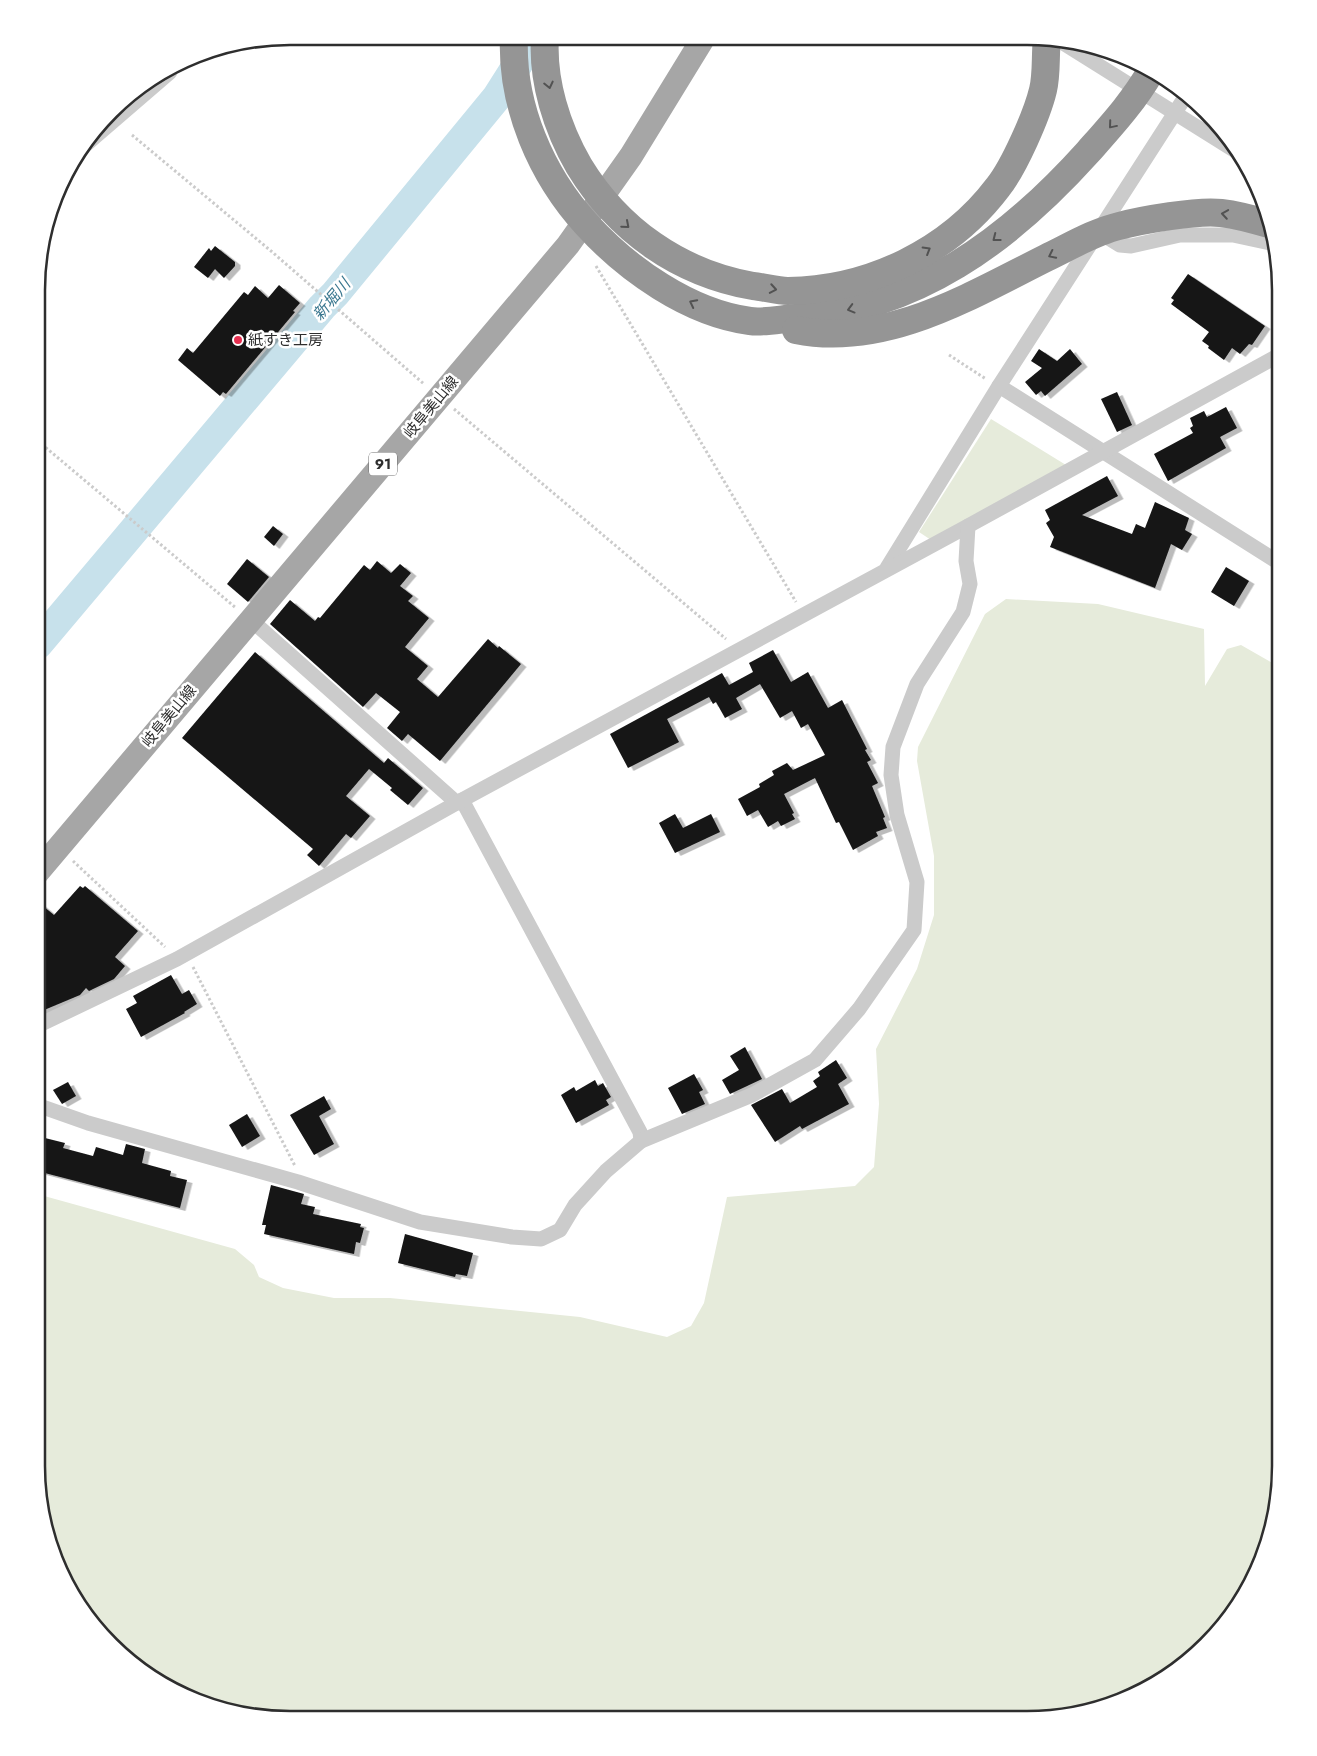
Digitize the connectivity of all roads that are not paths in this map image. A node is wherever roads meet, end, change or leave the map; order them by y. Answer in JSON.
{"nodes":[{"id":1,"x":514,"y":45,"type":"edge"},
{"id":2,"x":546,"y":45,"type":"edge"},
{"id":3,"x":700,"y":45,"type":"edge"},
{"id":4,"x":1046,"y":46,"type":"edge"},
{"id":5,"x":1074,"y":50,"type":"edge"},
{"id":6,"x":1147,"y":77,"type":"edge"},
{"id":7,"x":152,"y":88,"type":"edge"},
{"id":8,"x":1183,"y":101,"type":"edge"},
{"id":9,"x":1175,"y":114,"type":"junction"},
{"id":10,"x":114,"y":120,"type":"edge"},
{"id":11,"x":1222,"y":142,"type":"edge"},
{"id":12,"x":1263,"y":223,"type":"edge"},
{"id":13,"x":1099,"y":232,"type":"junction"},
{"id":14,"x":1267,"y":242,"type":"edge"},
{"id":15,"x":751,"y":322,"type":"junction"},
{"id":16,"x":1272,"y":359,"type":"edge"},
{"id":17,"x":999,"y":386,"type":"junction"},
{"id":18,"x":1104,"y":452,"type":"junction"},
{"id":19,"x":968,"y":526,"type":"junction"},
{"id":20,"x":1272,"y":558,"type":"edge"},
{"id":21,"x":886,"y":569,"type":"junction"},
{"id":22,"x":250,"y":619,"type":"junction"},
{"id":23,"x":460,"y":801,"type":"junction"},
{"id":24,"x":45,"y":864,"type":"edge"},
{"id":25,"x":45,"y":1022,"type":"edge"},
{"id":26,"x":45,"y":1108,"type":"edge"},
{"id":27,"x":641,"y":1141,"type":"junction"}],
"edges":[{"from":15,"to":1,"type":"highway","one_way":true,"bridge":true},
{"from":2,"to":4,"type":"highway","one_way":true,"bridge":true},
{"from":3,"to":22,"type":"main road","name":"岐阜美山線","number":"91"},
{"from":5,"to":9,"type":"street"},
{"from":6,"to":15,"type":"highway","one_way":true,"bridge":true},
{"from":7,"to":10,"type":"street"},
{"from":8,"to":9,"type":"street"},
{"from":9,"to":11,"type":"street"},
{"from":9,"to":13,"type":"street"},
{"from":12,"to":15,"type":"highway","one_way":true,"bridge":true},
{"from":13,"to":14,"type":"street"},
{"from":13,"to":17,"type":"street"},
{"from":16,"to":18,"type":"street"},
{"from":17,"to":18,"type":"street"},
{"from":17,"to":21,"type":"street"},
{"from":18,"to":19,"type":"street"},
{"from":18,"to":20,"type":"street"},
{"from":19,"to":21,"type":"street"},
{"from":19,"to":27,"type":"street"},
{"from":21,"to":23,"type":"street"},
{"from":22,"to":23,"type":"street"},
{"from":22,"to":24,"type":"main road","name":"岐阜美山線","number":"91"},
{"from":23,"to":25,"type":"street"},
{"from":23,"to":27,"type":"street"},
{"from":26,"to":27,"type":"street"}]}
